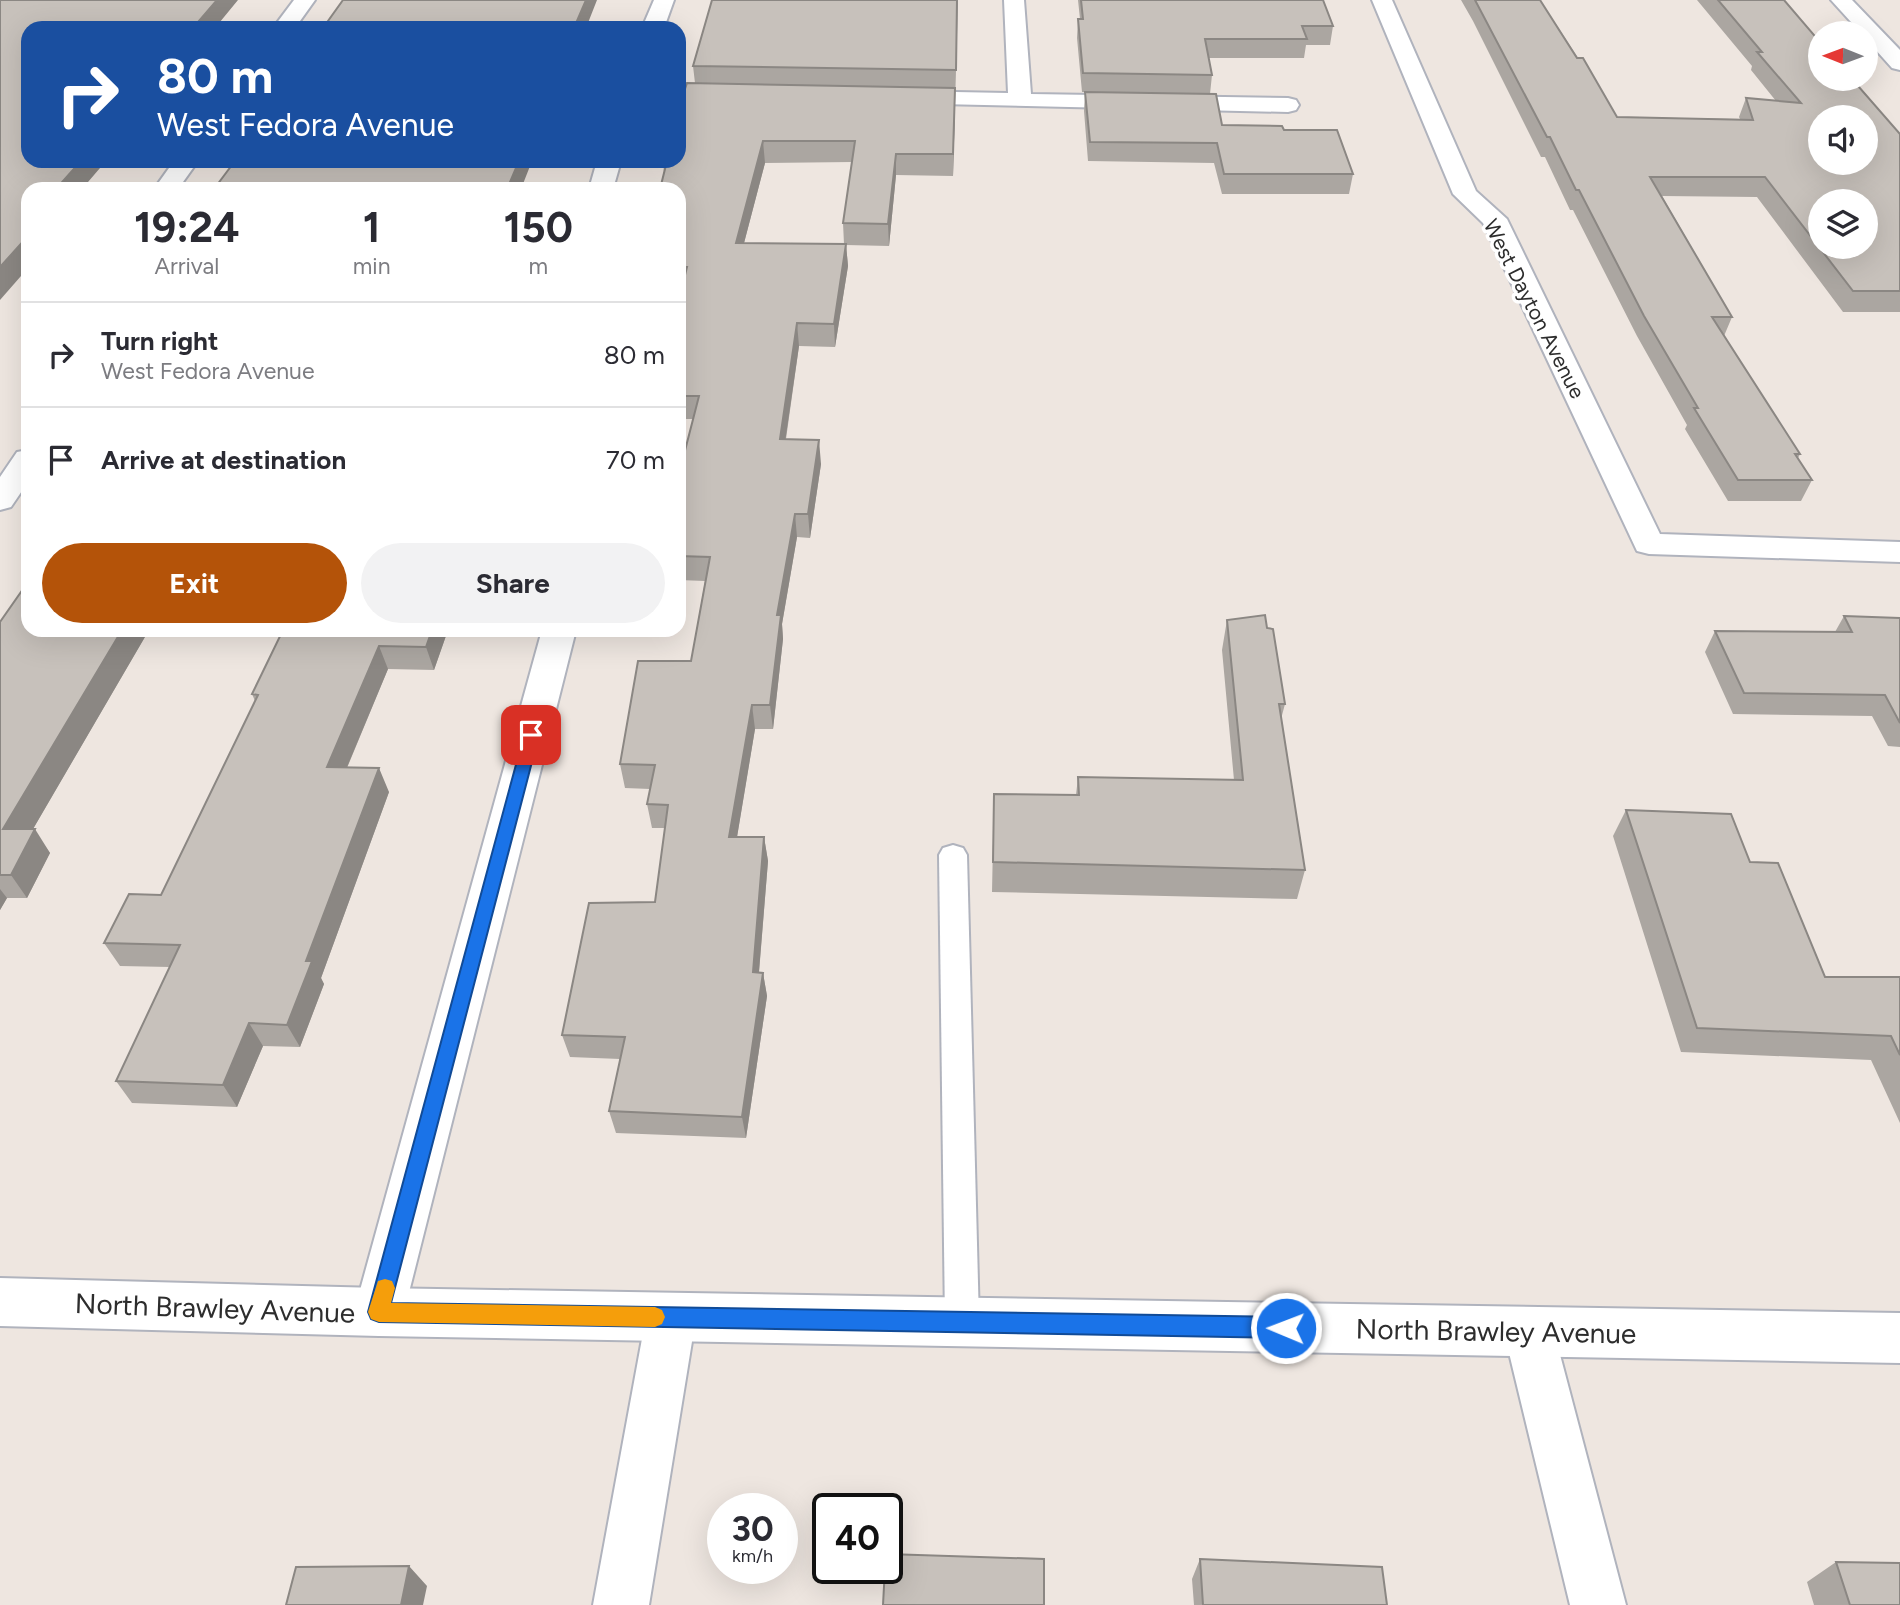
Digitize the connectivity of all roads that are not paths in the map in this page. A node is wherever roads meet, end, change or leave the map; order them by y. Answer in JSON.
{"nodes":[{"id":1,"x":305,"y":0,"type":"edge"},
{"id":2,"x":664,"y":0,"type":"edge"},
{"id":3,"x":1014,"y":0,"type":"edge"},
{"id":4,"x":1382,"y":0,"type":"edge"},
{"id":5,"x":1841,"y":0,"type":"edge"},
{"id":6,"x":289,"y":21,"type":"edge"},
{"id":7,"x":656,"y":21,"type":"edge"},
{"id":8,"x":1900,"y":63,"type":"edge"},
{"id":9,"x":884,"y":98,"type":"edge"},
{"id":10,"x":1020,"y":100,"type":"junction"},
{"id":11,"x":1288,"y":105,"type":"dead end"},
{"id":12,"x":21,"y":469,"type":"edge"},
{"id":13,"x":0,"y":500,"type":"edge"},
{"id":14,"x":1900,"y":552,"type":"edge"},
{"id":15,"x":557,"y":637,"type":"edge"},
{"id":16,"x":953,"y":855,"type":"dead end"},
{"id":17,"x":0,"y":1302,"type":"edge"},
{"id":18,"x":379,"y":1312,"type":"junction"},
{"id":19,"x":671,"y":1317,"type":"junction"},
{"id":20,"x":962,"y":1322,"type":"junction"},
{"id":21,"x":1529,"y":1332,"type":"junction"},
{"id":22,"x":1900,"y":1338,"type":"edge"},
{"id":23,"x":621,"y":1605,"type":"edge"},
{"id":24,"x":1598,"y":1605,"type":"edge"}],
"edges":[{"from":1,"to":6,"type":"street"},
{"from":2,"to":7,"type":"street"},
{"from":3,"to":10,"type":"street"},
{"from":4,"to":14,"type":"street","name":"West Dayton Avenue"},
{"from":5,"to":8,"type":"street"},
{"from":9,"to":10,"type":"street"},
{"from":10,"to":11,"type":"street"},
{"from":12,"to":13,"type":"street"},
{"from":15,"to":18,"type":"street"},
{"from":16,"to":20,"type":"lane"},
{"from":17,"to":18,"type":"street","name":"North Brawley Avenue"},
{"from":18,"to":19,"type":"street","name":"North Brawley Avenue"},
{"from":19,"to":20,"type":"street","name":"North Brawley Avenue"},
{"from":19,"to":23,"type":"street"},
{"from":20,"to":21,"type":"street","name":"North Brawley Avenue"},
{"from":21,"to":22,"type":"street","name":"North Brawley Avenue"},
{"from":21,"to":24,"type":"street"}]}
